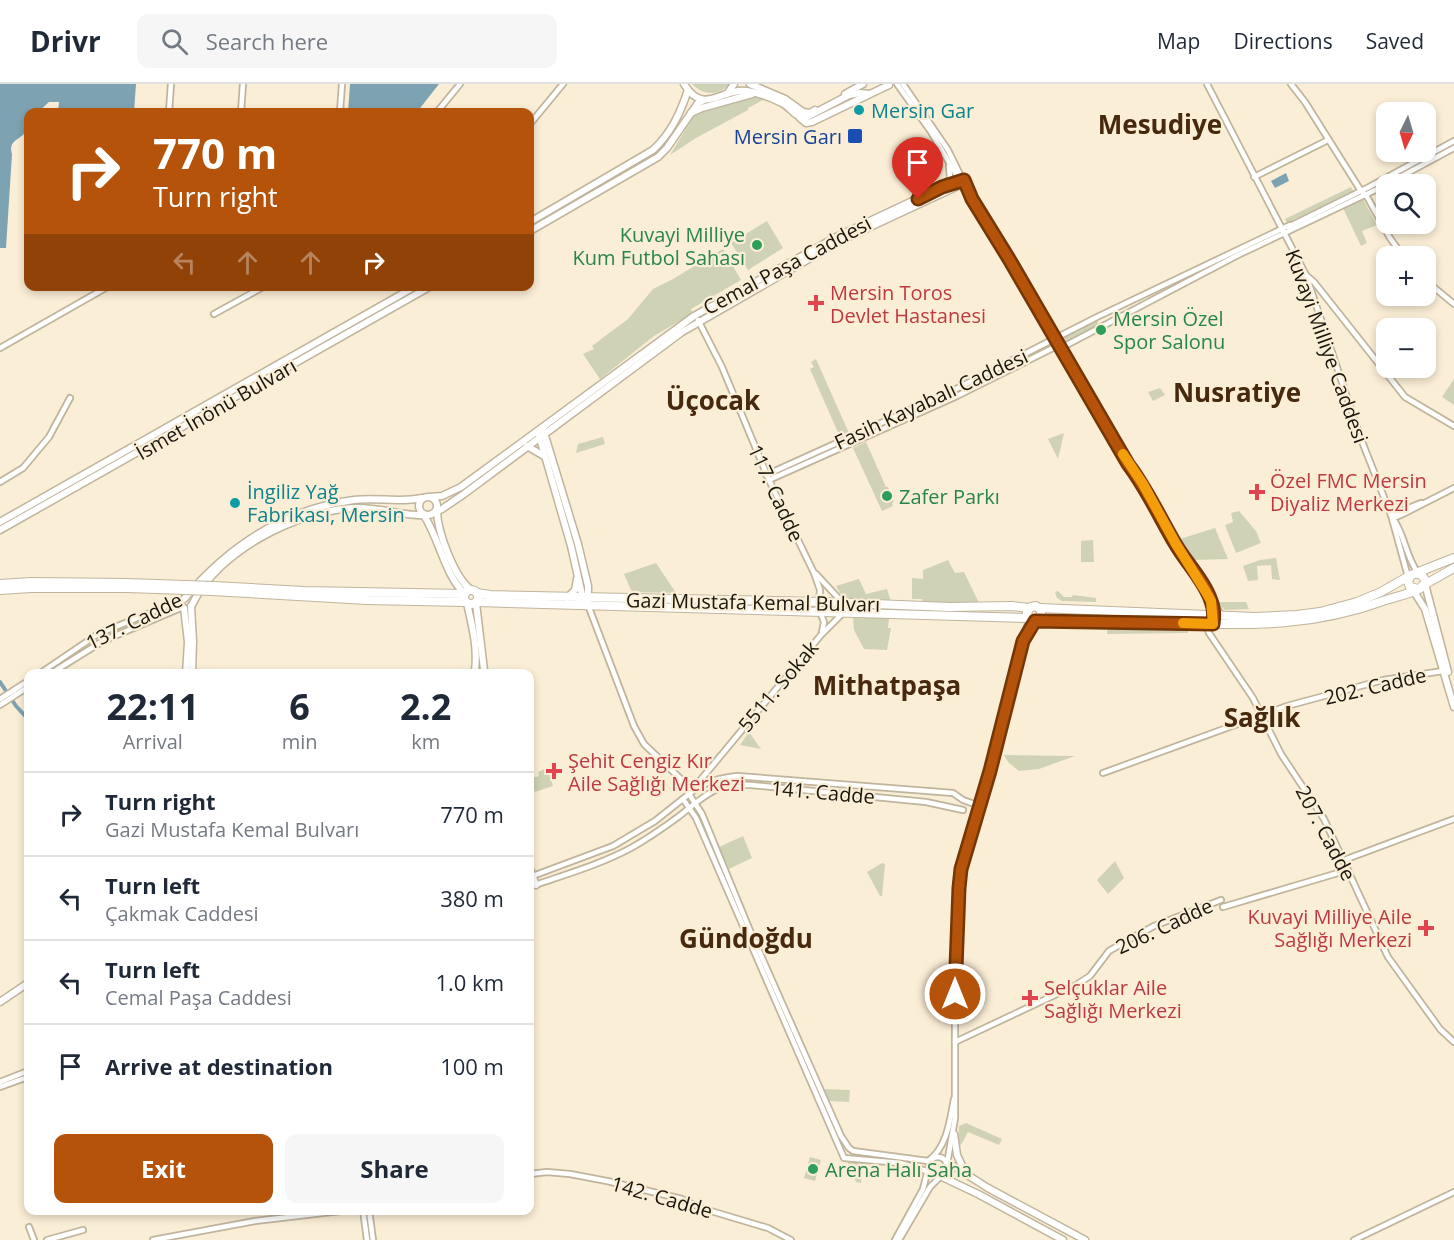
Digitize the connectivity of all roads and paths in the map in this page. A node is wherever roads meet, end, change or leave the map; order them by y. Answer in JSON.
{"nodes":[{"id":1,"x":171,"y":84,"type":"edge"},
{"id":2,"x":243,"y":84,"type":"edge"},
{"id":3,"x":342,"y":84,"type":"edge"},
{"id":4,"x":460,"y":84,"type":"edge"},
{"id":5,"x":562,"y":84,"type":"edge"},
{"id":6,"x":734,"y":84,"type":"edge"},
{"id":7,"x":750,"y":84,"type":"edge"},
{"id":8,"x":755,"y":84,"type":"edge"},
{"id":9,"x":863,"y":84,"type":"edge"},
{"id":10,"x":888,"y":84,"type":"edge"},
{"id":11,"x":897,"y":84,"type":"edge"},
{"id":12,"x":903,"y":84,"type":"edge"},
{"id":13,"x":1207,"y":84,"type":"edge"},
{"id":14,"x":1291,"y":84,"type":"edge"},
{"id":15,"x":686,"y":87,"type":"edge"},
{"id":16,"x":760,"y":92,"type":"junction"},
{"id":17,"x":724,"y":96,"type":"junction"},
{"id":18,"x":704,"y":100,"type":"junction"},
{"id":19,"x":169,"y":108,"type":"edge"},
{"id":20,"x":241,"y":108,"type":"edge"},
{"id":21,"x":340,"y":108,"type":"edge"},
{"id":22,"x":440,"y":108,"type":"edge"},
{"id":23,"x":690,"y":114,"type":"junction"},
{"id":24,"x":534,"y":119,"type":"edge"},
{"id":25,"x":1328,"y":140,"type":"junction"},
{"id":26,"x":1454,"y":141,"type":"edge"},
{"id":27,"x":1454,"y":148,"type":"edge"},
{"id":28,"x":949,"y":163,"type":"junction"},
{"id":29,"x":1407,"y":174,"type":"edge"},
{"id":30,"x":1254,"y":177,"type":"junction"},
{"id":31,"x":961,"y":180,"type":"junction"},
{"id":32,"x":942,"y":187,"type":"junction"},
{"id":33,"x":1376,"y":190,"type":"edge"},
{"id":34,"x":1361,"y":191,"type":"junction"},
{"id":35,"x":1366,"y":195,"type":"junction"},
{"id":36,"x":534,"y":220,"type":"edge"},
{"id":37,"x":534,"y":229,"type":"edge"},
{"id":38,"x":1284,"y":230,"type":"junction"},
{"id":39,"x":1396,"y":246,"type":"edge"},
{"id":40,"x":1306,"y":275,"type":"junction"},
{"id":41,"x":1436,"y":289,"type":"edge"},
{"id":42,"x":100,"y":291,"type":"edge"},
{"id":43,"x":256,"y":291,"type":"edge"},
{"id":44,"x":407,"y":291,"type":"edge"},
{"id":45,"x":422,"y":291,"type":"edge"},
{"id":46,"x":1454,"y":304,"type":"edge"},
{"id":47,"x":214,"y":314,"type":"dead end"},
{"id":48,"x":694,"y":316,"type":"junction"},
{"id":49,"x":700,"y":322,"type":"junction"},
{"id":50,"x":1058,"y":344,"type":"junction"},
{"id":51,"x":0,"y":348,"type":"edge"},
{"id":52,"x":70,"y":398,"type":"dead end"},
{"id":53,"x":553,"y":426,"type":"junction"},
{"id":54,"x":1454,"y":426,"type":"edge"},
{"id":55,"x":541,"y":432,"type":"junction"},
{"id":56,"x":527,"y":446,"type":"junction"},
{"id":57,"x":549,"y":449,"type":"junction"},
{"id":58,"x":546,"y":458,"type":"junction"},
{"id":59,"x":767,"y":478,"type":"junction"},
{"id":60,"x":0,"y":482,"type":"edge"},
{"id":61,"x":1454,"y":488,"type":"edge"},
{"id":62,"x":430,"y":497,"type":"junction"},
{"id":63,"x":422,"y":498,"type":"junction"},
{"id":64,"x":430,"y":512,"type":"junction"},
{"id":65,"x":1391,"y":515,"type":"junction"},
{"id":66,"x":0,"y":522,"type":"edge"},
{"id":67,"x":0,"y":530,"type":"edge"},
{"id":68,"x":567,"y":532,"type":"junction"},
{"id":69,"x":575,"y":535,"type":"junction"},
{"id":70,"x":1454,"y":558,"type":"edge"},
{"id":71,"x":1454,"y":568,"type":"edge"},
{"id":72,"x":814,"y":573,"type":"junction"},
{"id":73,"x":586,"y":575,"type":"junction"},
{"id":74,"x":577,"y":576,"type":"junction"},
{"id":75,"x":454,"y":580,"type":"junction"},
{"id":76,"x":1416,"y":581,"type":"junction"},
{"id":77,"x":125,"y":584,"type":"junction"},
{"id":78,"x":1,"y":586,"type":"edge"},
{"id":79,"x":213,"y":588,"type":"junction"},
{"id":80,"x":445,"y":594,"type":"junction"},
{"id":81,"x":468,"y":596,"type":"junction"},
{"id":82,"x":567,"y":598,"type":"junction"},
{"id":83,"x":604,"y":599,"type":"junction"},
{"id":84,"x":586,"y":600,"type":"junction"},
{"id":85,"x":1211,"y":601,"type":"junction"},
{"id":86,"x":476,"y":602,"type":"junction"},
{"id":87,"x":844,"y":603,"type":"junction"},
{"id":88,"x":187,"y":605,"type":"junction"},
{"id":89,"x":819,"y":607,"type":"junction"},
{"id":90,"x":1029,"y":608,"type":"junction"},
{"id":91,"x":1040,"y":608,"type":"junction"},
{"id":92,"x":843,"y":613,"type":"junction"},
{"id":93,"x":1033,"y":619,"type":"junction"},
{"id":94,"x":1212,"y":619,"type":"junction"},
{"id":95,"x":821,"y":635,"type":"junction"},
{"id":96,"x":46,"y":669,"type":"edge"},
{"id":97,"x":58,"y":669,"type":"edge"},
{"id":98,"x":186,"y":669,"type":"edge"},
{"id":99,"x":192,"y":669,"type":"edge"},
{"id":100,"x":474,"y":669,"type":"edge"},
{"id":101,"x":485,"y":669,"type":"edge"},
{"id":102,"x":1443,"y":670,"type":"junction"},
{"id":103,"x":24,"y":685,"type":"edge"},
{"id":104,"x":24,"y":688,"type":"edge"},
{"id":105,"x":19,"y":690,"type":"junction"},
{"id":106,"x":1454,"y":693,"type":"edge"},
{"id":107,"x":3,"y":699,"type":"edge"},
{"id":108,"x":0,"y":705,"type":"edge"},
{"id":109,"x":1454,"y":707,"type":"edge"},
{"id":110,"x":1263,"y":716,"type":"junction"},
{"id":111,"x":710,"y":770,"type":"junction"},
{"id":112,"x":1103,"y":773,"type":"dead end"},
{"id":113,"x":719,"y":777,"type":"junction"},
{"id":114,"x":686,"y":784,"type":"junction"},
{"id":115,"x":696,"y":784,"type":"junction"},
{"id":116,"x":689,"y":794,"type":"junction"},
{"id":117,"x":683,"y":799,"type":"junction"},
{"id":118,"x":696,"y":801,"type":"junction"},
{"id":119,"x":980,"y":806,"type":"junction"},
{"id":120,"x":689,"y":808,"type":"junction"},
{"id":121,"x":963,"y":810,"type":"dead end"},
{"id":122,"x":1454,"y":819,"type":"edge"},
{"id":123,"x":1344,"y":860,"type":"junction"},
{"id":124,"x":1348,"y":870,"type":"junction"},
{"id":125,"x":534,"y":882,"type":"edge"},
{"id":126,"x":534,"y":882,"type":"edge"},
{"id":127,"x":1221,"y":900,"type":"dead end"},
{"id":128,"x":1223,"y":907,"type":"dead end"},
{"id":129,"x":24,"y":986,"type":"edge"},
{"id":130,"x":24,"y":991,"type":"edge"},
{"id":131,"x":0,"y":1002,"type":"edge"},
{"id":132,"x":0,"y":1007,"type":"edge"},
{"id":133,"x":1444,"y":1033,"type":"junction"},
{"id":134,"x":1454,"y":1035,"type":"edge"},
{"id":135,"x":792,"y":1041,"type":"junction"},
{"id":136,"x":799,"y":1041,"type":"junction"},
{"id":137,"x":955,"y":1042,"type":"junction"},
{"id":138,"x":1454,"y":1042,"type":"edge"},
{"id":139,"x":1446,"y":1043,"type":"dead end"},
{"id":140,"x":24,"y":1073,"type":"edge"},
{"id":141,"x":24,"y":1078,"type":"edge"},
{"id":142,"x":0,"y":1082,"type":"edge"},
{"id":143,"x":0,"y":1087,"type":"edge"},
{"id":144,"x":954,"y":1100,"type":"junction"},
{"id":145,"x":954,"y":1134,"type":"junction"},
{"id":146,"x":851,"y":1150,"type":"junction"},
{"id":147,"x":844,"y":1158,"type":"junction"},
{"id":148,"x":930,"y":1162,"type":"junction"},
{"id":149,"x":947,"y":1163,"type":"junction"},
{"id":150,"x":937,"y":1173,"type":"junction"},
{"id":151,"x":534,"y":1174,"type":"edge"},
{"id":152,"x":969,"y":1177,"type":"junction"},
{"id":153,"x":1454,"y":1192,"type":"edge"},
{"id":154,"x":306,"y":1215,"type":"edge"},
{"id":155,"x":364,"y":1215,"type":"edge"},
{"id":156,"x":370,"y":1215,"type":"edge"},
{"id":157,"x":30,"y":1227,"type":"dead end"},
{"id":158,"x":83,"y":1230,"type":"dead end"},
{"id":159,"x":34,"y":1240,"type":"edge"},
{"id":160,"x":47,"y":1240,"type":"edge"},
{"id":161,"x":153,"y":1240,"type":"edge"},
{"id":162,"x":367,"y":1240,"type":"edge"},
{"id":163,"x":373,"y":1240,"type":"edge"},
{"id":164,"x":791,"y":1240,"type":"edge"},
{"id":165,"x":897,"y":1240,"type":"edge"},
{"id":166,"x":1063,"y":1240,"type":"edge"},
{"id":167,"x":1085,"y":1240,"type":"edge"},
{"id":168,"x":1354,"y":1240,"type":"edge"}],
"edges":[{"from":1,"to":19,"type":"street"},
{"from":2,"to":20,"type":"street"},
{"from":3,"to":21,"type":"street"},
{"from":4,"to":22,"type":"street"},
{"from":5,"to":24,"type":"street"},
{"from":6,"to":17,"type":"main road"},
{"from":7,"to":16,"type":"main road"},
{"from":8,"to":16,"type":"main road"},
{"from":9,"to":16,"type":"main road"},
{"from":10,"to":16,"type":"main road"},
{"from":11,"to":28,"type":"street"},
{"from":12,"to":31,"type":"street"},
{"from":13,"to":30,"type":"street","name":"Kuvayi Milliye Caddesi"},
{"from":14,"to":25,"type":"street"},
{"from":15,"to":18,"type":"main road"},
{"from":15,"to":36,"type":"main road"},
{"from":16,"to":17,"type":"main road"},
{"from":16,"to":23,"type":"main road"},
{"from":17,"to":18,"type":"main road"},
{"from":18,"to":23,"type":"main road"},
{"from":23,"to":37,"type":"main road"},
{"from":25,"to":30,"type":"street"},
{"from":25,"to":34,"type":"street"},
{"from":26,"to":34,"type":"street","name":"Fasih Kayabalı Caddesi"},
{"from":27,"to":29,"type":"street"},
{"from":28,"to":31,"type":"street"},
{"from":28,"to":32,"type":"street"},
{"from":30,"to":38,"type":"street","name":"Kuvayi Milliye Caddesi"},
{"from":31,"to":32,"type":"main road","name":"Cemal Paşa Caddesi"},
{"from":31,"to":49,"type":"main road","name":"Cemal Paşa Caddesi"},
{"from":31,"to":50,"type":"street","name":"207. Cadde"},
{"from":32,"to":48,"type":"main road","name":"Cemal Paşa Caddesi"},
{"from":33,"to":35,"type":"street"},
{"from":34,"to":35,"type":"street"},
{"from":34,"to":38,"type":"street","name":"Fasih Kayabalı Caddesi"},
{"from":35,"to":38,"type":"street"},
{"from":35,"to":39,"type":"street"},
{"from":38,"to":40,"type":"street","name":"Kuvayi Milliye Caddesi"},
{"from":38,"to":50,"type":"street","name":"Fasih Kayabalı Caddesi"},
{"from":38,"to":50,"type":"street","name":"Fasih Kayabalı Caddesi"},
{"from":40,"to":54,"type":"street"},
{"from":40,"to":65,"type":"street","name":"Kuvayi Milliye Caddesi"},
{"from":41,"to":46,"type":"street"},
{"from":42,"to":51,"type":"street"},
{"from":43,"to":47,"type":"street"},
{"from":44,"to":66,"type":"main road","name":"İsmet İnönü Bulvarı"},
{"from":45,"to":67,"type":"main road","name":"İsmet İnönü Bulvarı"},
{"from":48,"to":49,"type":"street","name":"117. Cadde"},
{"from":48,"to":55,"type":"main road","name":"Cemal Paşa Caddesi"},
{"from":49,"to":53,"type":"main road","name":"Cemal Paşa Caddesi"},
{"from":49,"to":59,"type":"street","name":"117. Cadde"},
{"from":50,"to":59,"type":"street","name":"Fasih Kayabalı Caddesi"},
{"from":50,"to":85,"type":"street","name":"207. Cadde"},
{"from":52,"to":60,"type":"street"},
{"from":53,"to":55,"type":"main road","name":"Cemal Paşa Caddesi"},
{"from":53,"to":57,"type":"main road"},
{"from":55,"to":56,"type":"main road","name":"Cemal Paşa Caddesi"},
{"from":55,"to":57,"type":"main road"},
{"from":55,"to":58,"type":"main road"},
{"from":55,"to":62,"type":"main road","name":"Cemal Paşa Caddesi"},
{"from":56,"to":58,"type":"main road"},
{"from":56,"to":64,"type":"main road","name":"Cemal Paşa Caddesi"},
{"from":57,"to":69,"type":"main road"},
{"from":58,"to":68,"type":"main road"},
{"from":59,"to":72,"type":"street","name":"117. Cadde"},
{"from":61,"to":65,"type":"street"},
{"from":62,"to":63,"type":"main road","name":"137. Cadde"},
{"from":62,"to":64,"type":"main road"},
{"from":63,"to":64,"type":"main road"},
{"from":63,"to":88,"type":"main road","name":"137. Cadde"},
{"from":64,"to":75,"type":"main road"},
{"from":64,"to":81,"type":"main road"},
{"from":64,"to":88,"type":"main road","name":"137. Cadde"},
{"from":65,"to":76,"type":"street","name":"Kuvayi Milliye Caddesi"},
{"from":65,"to":76,"type":"street","name":"Kuvayi Milliye Caddesi"},
{"from":68,"to":69,"type":"main road"},
{"from":68,"to":74,"type":"main road"},
{"from":69,"to":73,"type":"main road"},
{"from":70,"to":76,"type":"highway","name":"Gazi Mustafa Kemal Bulvarı"},
{"from":71,"to":76,"type":"highway","name":"Gazi Mustafa Kemal Bulvarı"},
{"from":72,"to":87,"type":"street","name":"117. Cadde"},
{"from":72,"to":89,"type":"street","name":"117. Cadde"},
{"from":73,"to":83,"type":"main road"},
{"from":73,"to":84,"type":"main road"},
{"from":74,"to":82,"type":"main road"},
{"from":74,"to":84,"type":"main road"},
{"from":75,"to":80,"type":"main road"},
{"from":75,"to":81,"type":"main road"},
{"from":76,"to":94,"type":"highway","name":"Gazi Mustafa Kemal Bulvarı"},
{"from":76,"to":94,"type":"highway","name":"Gazi Mustafa Kemal Bulvarı"},
{"from":76,"to":102,"type":"main road","name":"Kuvayi Milliye Caddesi"},
{"from":76,"to":106,"type":"main road","name":"Kuvayi Milliye Caddesi"},
{"from":77,"to":78,"type":"highway"},
{"from":77,"to":78,"type":"highway"},
{"from":77,"to":79,"type":"highway","bridge":true},
{"from":79,"to":80,"type":"highway","name":"Gazi Mustafa Kemal Bulvarı"},
{"from":79,"to":81,"type":"highway","name":"Gazi Mustafa Kemal Bulvarı"},
{"from":80,"to":81,"type":"highway","name":"Gazi Mustafa Kemal Bulvarı"},
{"from":81,"to":82,"type":"highway","name":"Gazi Mustafa Kemal Bulvarı"},
{"from":81,"to":86,"type":"highway"},
{"from":81,"to":100,"type":"main road"},
{"from":82,"to":84,"type":"highway","name":"Gazi Mustafa Kemal Bulvarı"},
{"from":83,"to":84,"type":"highway","name":"Gazi Mustafa Kemal Bulvarı"},
{"from":83,"to":89,"type":"highway","name":"Gazi Mustafa Kemal Bulvarı"},
{"from":84,"to":86,"type":"highway","name":"Gazi Mustafa Kemal Bulvarı"},
{"from":84,"to":89,"type":"highway","name":"Gazi Mustafa Kemal Bulvarı"},
{"from":84,"to":114,"type":"street"},
{"from":85,"to":94,"type":"street","name":"207. Cadde"},
{"from":85,"to":94,"type":"street"},
{"from":86,"to":101,"type":"main road"},
{"from":87,"to":89,"type":"highway","name":"Gazi Mustafa Kemal Bulvarı"},
{"from":87,"to":90,"type":"highway","name":"Gazi Mustafa Kemal Bulvarı"},
{"from":88,"to":96,"type":"street","name":"137. Cadde"},
{"from":88,"to":97,"type":"street","name":"137. Cadde"},
{"from":88,"to":98,"type":"main road"},
{"from":88,"to":99,"type":"main road"},
{"from":89,"to":92,"type":"highway","name":"Gazi Mustafa Kemal Bulvarı"},
{"from":89,"to":95,"type":"street","name":"117. Cadde"},
{"from":90,"to":91,"type":"highway"},
{"from":90,"to":93,"type":"highway"},
{"from":91,"to":93,"type":"highway"},
{"from":91,"to":94,"type":"highway","name":"Gazi Mustafa Kemal Bulvarı"},
{"from":92,"to":93,"type":"highway","name":"Gazi Mustafa Kemal Bulvarı"},
{"from":92,"to":95,"type":"street","name":"5511. Sokak"},
{"from":93,"to":94,"type":"highway","name":"Gazi Mustafa Kemal Bulvarı"},
{"from":93,"to":119,"type":"street"},
{"from":94,"to":110,"type":"street","name":"207. Cadde"},
{"from":95,"to":111,"type":"street","name":"5511. Sokak"},
{"from":102,"to":109,"type":"main road","name":"Kuvayi Milliye Caddesi"},
{"from":102,"to":110,"type":"street","name":"202. Cadde"},
{"from":103,"to":105,"type":"street"},
{"from":104,"to":105,"type":"street"},
{"from":105,"to":107,"type":"street"},
{"from":107,"to":108,"type":"street"},
{"from":110,"to":112,"type":"street","name":"202. Cadde"},
{"from":110,"to":123,"type":"street","name":"207. Cadde"},
{"from":111,"to":113,"type":"street"},
{"from":111,"to":115,"type":"street","name":"5511. Sokak"},
{"from":113,"to":116,"type":"street","name":"141. Cadde"},
{"from":113,"to":119,"type":"street","name":"141. Cadde"},
{"from":114,"to":115,"type":"street"},
{"from":114,"to":116,"type":"street"},
{"from":115,"to":116,"type":"street","name":"5511. Sokak"},
{"from":116,"to":117,"type":"street"},
{"from":116,"to":118,"type":"street"},
{"from":117,"to":120,"type":"street"},
{"from":117,"to":125,"type":"street"},
{"from":118,"to":120,"type":"street","name":"141. Cadde"},
{"from":118,"to":121,"type":"street","name":"141. Cadde"},
{"from":118,"to":136,"type":"street"},
{"from":119,"to":137,"type":"street"},
{"from":120,"to":126,"type":"street","name":"141. Cadde"},
{"from":120,"to":135,"type":"street"},
{"from":122,"to":123,"type":"street"},
{"from":123,"to":124,"type":"street","name":"207. Cadde"},
{"from":124,"to":128,"type":"street","name":"206. Cadde"},
{"from":124,"to":133,"type":"street","name":"207. Cadde"},
{"from":127,"to":137,"type":"street","name":"206. Cadde"},
{"from":129,"to":131,"type":"main road"},
{"from":130,"to":132,"type":"main road"},
{"from":133,"to":134,"type":"street"},
{"from":133,"to":138,"type":"street","name":"207. Cadde"},
{"from":134,"to":138,"type":"street"},
{"from":135,"to":136,"type":"street"},
{"from":135,"to":147,"type":"street"},
{"from":136,"to":146,"type":"street"},
{"from":137,"to":144,"type":"street"},
{"from":138,"to":139,"type":"street"},
{"from":140,"to":142,"type":"street"},
{"from":141,"to":143,"type":"street"},
{"from":144,"to":145,"type":"street"},
{"from":144,"to":148,"type":"street"},
{"from":145,"to":149,"type":"street"},
{"from":145,"to":152,"type":"main road"},
{"from":146,"to":147,"type":"street"},
{"from":146,"to":148,"type":"street"},
{"from":147,"to":150,"type":"street"},
{"from":148,"to":149,"type":"street"},
{"from":148,"to":150,"type":"street"},
{"from":149,"to":150,"type":"street"},
{"from":149,"to":152,"type":"main road"},
{"from":150,"to":165,"type":"street"},
{"from":150,"to":165,"type":"street"},
{"from":150,"to":166,"type":"main road"},
{"from":151,"to":164,"type":"street","name":"142. Cadde"},
{"from":152,"to":167,"type":"main road"},
{"from":153,"to":168,"type":"street"},
{"from":154,"to":161,"type":"street"},
{"from":155,"to":162,"type":"street"},
{"from":156,"to":163,"type":"street"},
{"from":157,"to":159,"type":"street"},
{"from":158,"to":160,"type":"street"}]}
